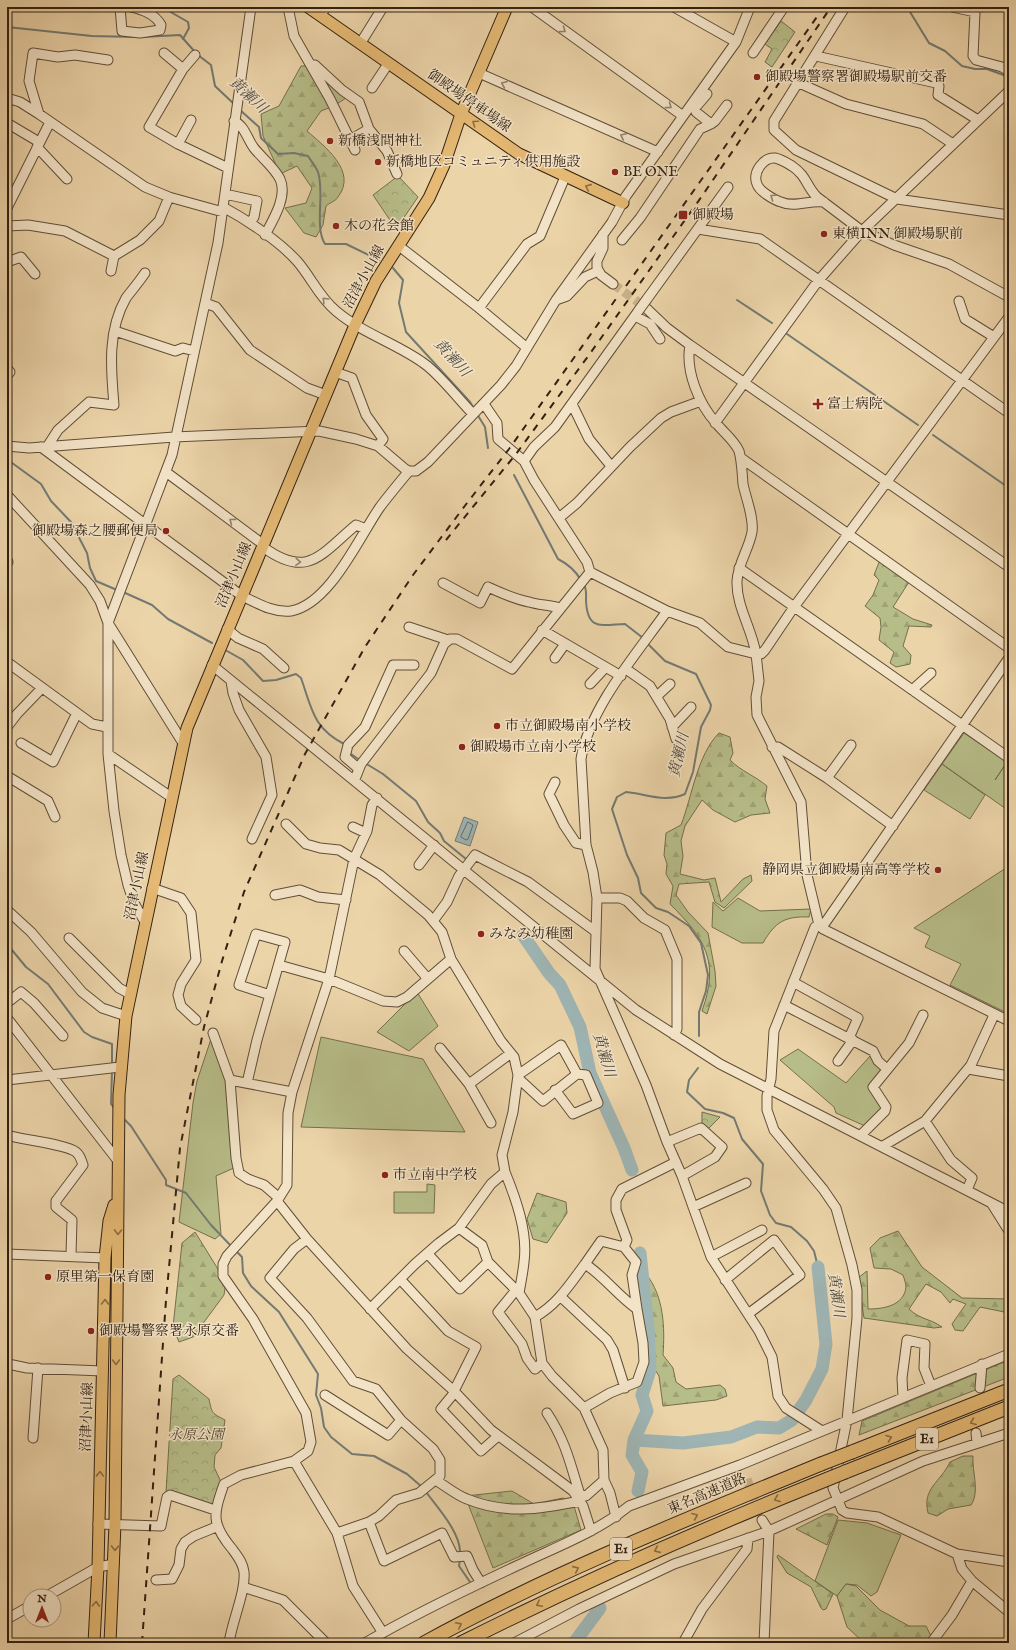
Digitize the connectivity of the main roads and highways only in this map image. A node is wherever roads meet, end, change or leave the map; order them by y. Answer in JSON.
{"nodes":[{"id":1,"x":308,"y":7,"type":"edge"},
{"id":2,"x":506,"y":7,"type":"edge"},
{"id":3,"x":323,"y":11,"type":"edge"},
{"id":4,"x":461,"y":114,"type":"junction"},
{"id":5,"x":623,"y":203,"type":"road end"},
{"id":6,"x":117,"y":1193,"type":"junction"},
{"id":7,"x":1009,"y":1390,"type":"edge"},
{"id":8,"x":1009,"y":1407,"type":"edge"},
{"id":9,"x":94,"y":1643,"type":"edge"},
{"id":10,"x":110,"y":1643,"type":"edge"},
{"id":11,"x":424,"y":1643,"type":"edge"},
{"id":12,"x":461,"y":1643,"type":"edge"}],
"edges":[{"from":1,"to":3,"type":"main road","name":"御殿場停車場線"},
{"from":2,"to":4,"type":"main road","name":"沼津小山線"},
{"from":3,"to":4,"type":"main road","name":"御殿場停車場線"},
{"from":5,"to":4,"type":"main road","name":"御殿場停車場線","one_way":true},
{"from":4,"to":6,"type":"main road","name":"沼津小山線"},
{"from":9,"to":6,"type":"main road","name":"沼津小山線","one_way":true},
{"from":6,"to":10,"type":"main road","name":"沼津小山線","one_way":true},
{"from":11,"to":7,"type":"highway","name":"東名高速道路","number":"E1","one_way":true,"bridge":true},
{"from":8,"to":12,"type":"highway","number":"E1","one_way":true,"bridge":true}]}
